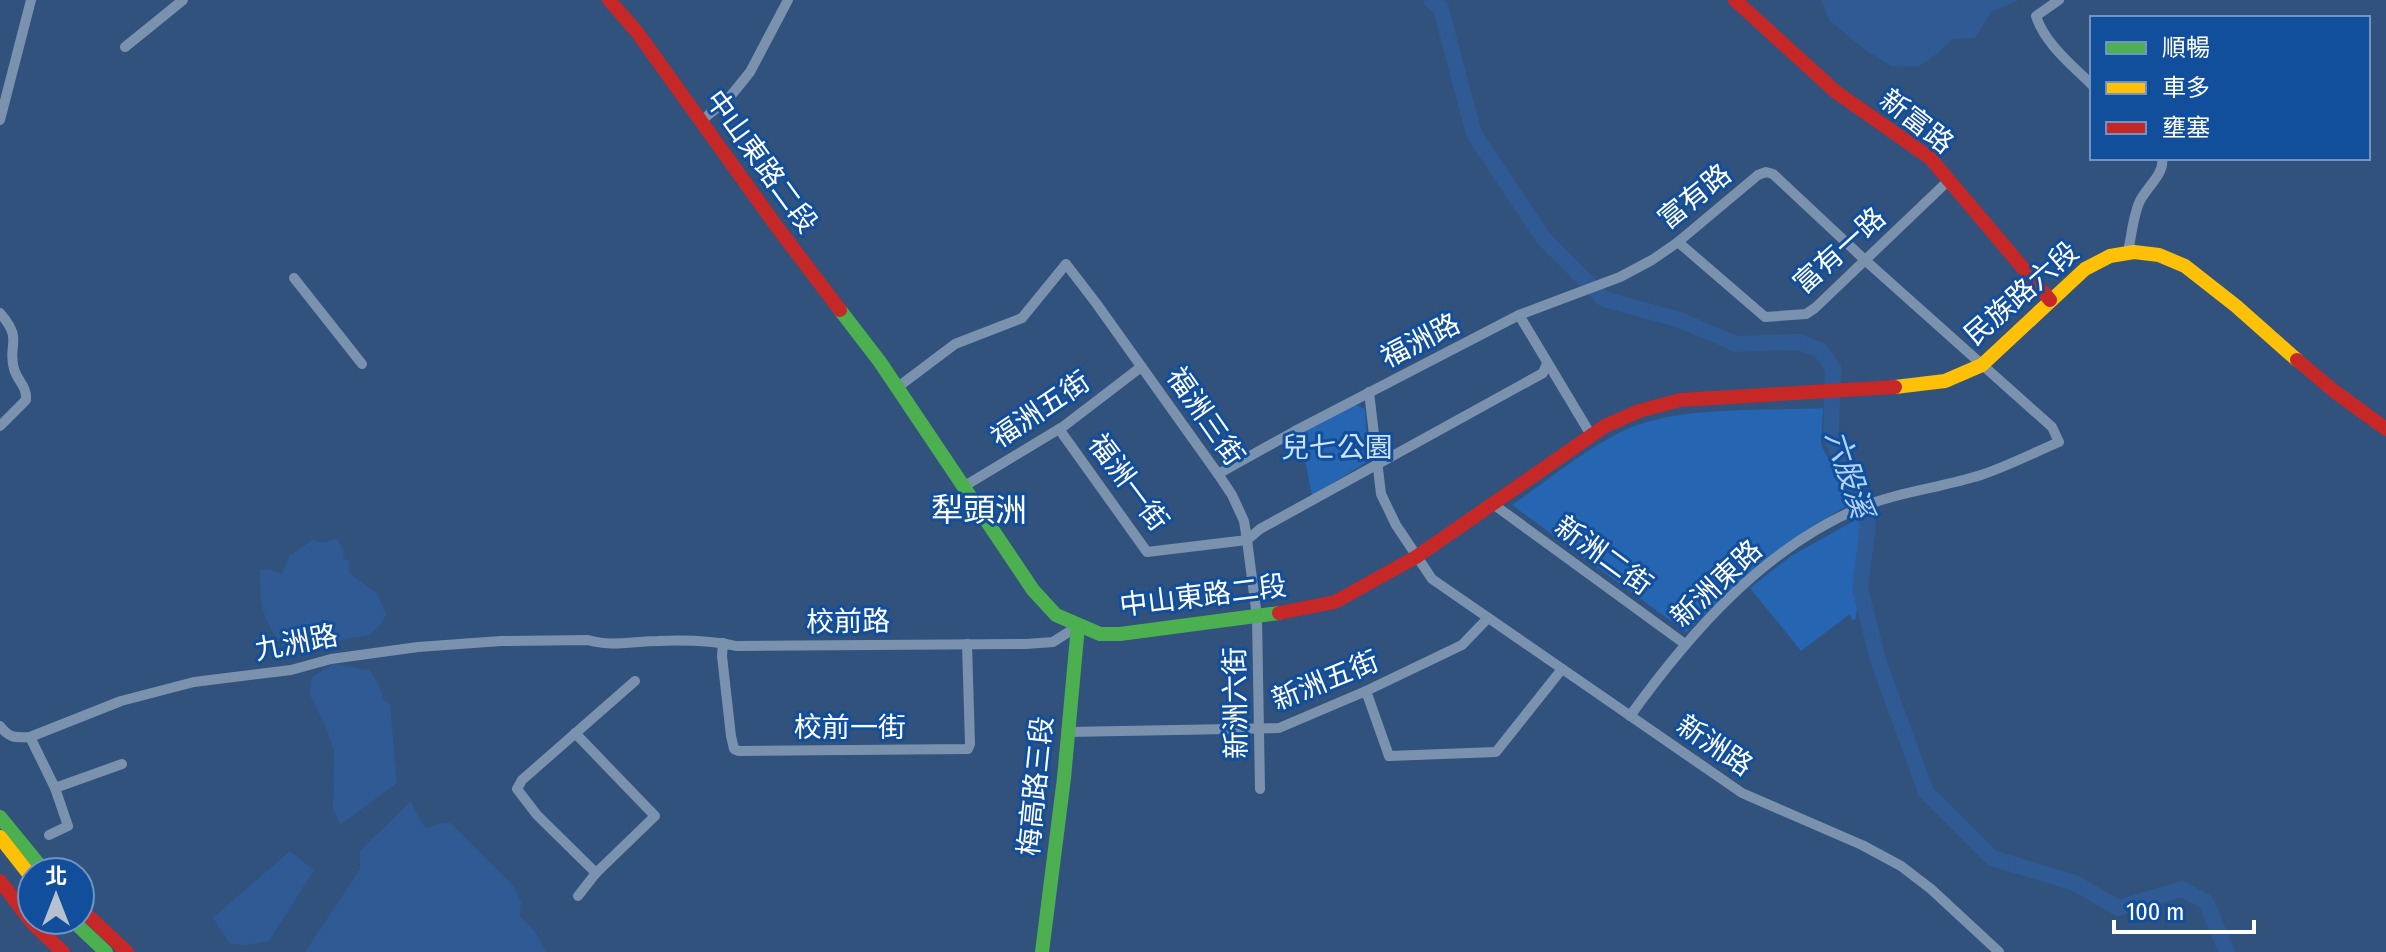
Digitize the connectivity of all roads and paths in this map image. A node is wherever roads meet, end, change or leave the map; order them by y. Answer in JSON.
{"nodes":[{"id":1,"x":31,"y":0,"type":"edge"},
{"id":2,"x":183,"y":0,"type":"edge"},
{"id":3,"x":609,"y":0,"type":"edge"},
{"id":4,"x":788,"y":0,"type":"edge"},
{"id":5,"x":1735,"y":0,"type":"edge"},
{"id":6,"x":2059,"y":0,"type":"edge"},
{"id":7,"x":125,"y":47,"type":"dead end"},
{"id":8,"x":2090,"y":83,"type":"edge"},
{"id":9,"x":0,"y":120,"type":"edge"},
{"id":10,"x":701,"y":121,"type":"junction"},
{"id":11,"x":2162,"y":160,"type":"edge"},
{"id":12,"x":1949,"y":180,"type":"junction"},
{"id":13,"x":1678,"y":242,"type":"junction"},
{"id":14,"x":2128,"y":251,"type":"junction"},
{"id":15,"x":1866,"y":261,"type":"junction"},
{"id":16,"x":294,"y":278,"type":"dead end"},
{"id":17,"x":2050,"y":300,"type":"junction"},
{"id":18,"x":0,"y":313,"type":"edge"},
{"id":19,"x":1519,"y":315,"type":"junction"},
{"id":20,"x":1547,"y":363,"type":"junction"},
{"id":21,"x":362,"y":364,"type":"dead end"},
{"id":22,"x":1982,"y":365,"type":"junction"},
{"id":23,"x":1141,"y":367,"type":"junction"},
{"id":24,"x":898,"y":387,"type":"junction"},
{"id":25,"x":1369,"y":392,"type":"junction"},
{"id":26,"x":1680,"y":400,"type":"joint"},
{"id":27,"x":0,"y":426,"type":"edge"},
{"id":28,"x":1059,"y":429,"type":"junction"},
{"id":29,"x":2386,"y":429,"type":"edge"},
{"id":30,"x":1591,"y":435,"type":"junction"},
{"id":31,"x":2059,"y":442,"type":"joint"},
{"id":32,"x":1377,"y":464,"type":"junction"},
{"id":33,"x":1218,"y":474,"type":"junction"},
{"id":34,"x":963,"y":487,"type":"junction"},
{"id":35,"x":1493,"y":504,"type":"junction"},
{"id":36,"x":1247,"y":540,"type":"junction"},
{"id":37,"x":1416,"y":557,"type":"junction"},
{"id":38,"x":1257,"y":617,"type":"junction"},
{"id":39,"x":1488,"y":618,"type":"junction"},
{"id":40,"x":1078,"y":626,"type":"junction"},
{"id":41,"x":614,"y":643,"type":"joint"},
{"id":42,"x":723,"y":643,"type":"junction"},
{"id":43,"x":967,"y":644,"type":"junction"},
{"id":44,"x":1685,"y":644,"type":"junction"},
{"id":45,"x":1562,"y":669,"type":"junction"},
{"id":46,"x":635,"y":681,"type":"dead end"},
{"id":47,"x":1366,"y":691,"type":"junction"},
{"id":48,"x":1630,"y":716,"type":"junction"},
{"id":49,"x":0,"y":726,"type":"edge"},
{"id":50,"x":1259,"y":729,"type":"junction"},
{"id":51,"x":1067,"y":732,"type":"junction"},
{"id":52,"x":575,"y":733,"type":"junction"},
{"id":53,"x":30,"y":737,"type":"junction"},
{"id":54,"x":122,"y":764,"type":"dead end"},
{"id":55,"x":55,"y":788,"type":"junction"},
{"id":56,"x":1260,"y":789,"type":"dead end"},
{"id":57,"x":0,"y":817,"type":"edge"},
{"id":58,"x":49,"y":835,"type":"dead end"},
{"id":59,"x":0,"y":837,"type":"edge"},
{"id":60,"x":0,"y":854,"type":"edge"},
{"id":61,"x":32,"y":856,"type":"edge"},
{"id":62,"x":16,"y":858,"type":"edge"},
{"id":63,"x":596,"y":873,"type":"junction"},
{"id":64,"x":16,"y":874,"type":"edge"},
{"id":65,"x":0,"y":881,"type":"edge"},
{"id":66,"x":578,"y":896,"type":"dead end"},
{"id":67,"x":96,"y":923,"type":"edge"},
{"id":68,"x":72,"y":936,"type":"edge"},
{"id":69,"x":89,"y":936,"type":"edge"},
{"id":70,"x":63,"y":952,"type":"edge"},
{"id":71,"x":89,"y":952,"type":"edge"},
{"id":72,"x":106,"y":952,"type":"edge"},
{"id":73,"x":127,"y":952,"type":"edge"},
{"id":74,"x":1042,"y":952,"type":"edge"},
{"id":75,"x":1999,"y":952,"type":"edge"}],
"edges":[{"from":1,"to":9,"type":"street"},
{"from":2,"to":7,"type":"street"},
{"from":3,"to":10,"type":"main road","name":"中山東路二段"},
{"from":4,"to":10,"type":"street"},
{"from":5,"to":12,"type":"main road","name":"新富路"},
{"from":6,"to":8,"type":"street"},
{"from":10,"to":24,"type":"main road","name":"中山東路二段"},
{"from":11,"to":14,"type":"street"},
{"from":12,"to":15,"type":"street","name":"富有一路"},
{"from":12,"to":17,"type":"main road","name":"新富路"},
{"from":13,"to":15,"type":"street","name":"富有一路"},
{"from":13,"to":15,"type":"street","name":"富有路"},
{"from":13,"to":19,"type":"street","name":"富有路"},
{"from":14,"to":17,"type":"main road","name":"民族路六段"},
{"from":14,"to":29,"type":"main road"},
{"from":15,"to":22,"type":"street","name":"富有路"},
{"from":16,"to":21,"type":"street"},
{"from":17,"to":22,"type":"main road","name":"民族路六段"},
{"from":18,"to":27,"type":"street"},
{"from":19,"to":20,"type":"street"},
{"from":19,"to":25,"type":"street","name":"福洲路"},
{"from":20,"to":30,"type":"street"},
{"from":20,"to":32,"type":"street","name":"福洲一街"},
{"from":22,"to":26,"type":"main road","name":"民族路六段"},
{"from":22,"to":31,"type":"street","name":"富有路"},
{"from":23,"to":24,"type":"street","name":"福洲三街"},
{"from":23,"to":28,"type":"street","name":"福洲五街"},
{"from":23,"to":33,"type":"street","name":"福洲三街"},
{"from":24,"to":34,"type":"main road","name":"中山東路二段"},
{"from":25,"to":32,"type":"street","name":"福洲路"},
{"from":25,"to":33,"type":"street"},
{"from":26,"to":30,"type":"main road","name":"中山東路二段"},
{"from":28,"to":34,"type":"street","name":"福洲五街"},
{"from":28,"to":36,"type":"street","name":"福洲一街"},
{"from":30,"to":35,"type":"main road","name":"中山東路二段"},
{"from":31,"to":44,"type":"street","name":"新洲東路"},
{"from":32,"to":36,"type":"street","name":"福洲一街"},
{"from":32,"to":37,"type":"street","name":"福洲路"},
{"from":33,"to":36,"type":"street","name":"福洲三街"},
{"from":34,"to":40,"type":"main road","name":"中山東路二段"},
{"from":35,"to":37,"type":"main road","name":"中山東路二段"},
{"from":35,"to":44,"type":"street","name":"新洲二街"},
{"from":36,"to":38,"type":"street","name":"福洲三街"},
{"from":37,"to":38,"type":"main road","name":"中山東路二段"},
{"from":37,"to":39,"type":"street","name":"新洲路"},
{"from":38,"to":40,"type":"main road","name":"中山東路二段"},
{"from":38,"to":50,"type":"street","name":"新洲六街"},
{"from":39,"to":45,"type":"street","name":"新洲路"},
{"from":39,"to":47,"type":"street","name":"新洲五街"},
{"from":40,"to":43,"type":"street","name":"校前路"},
{"from":40,"to":51,"type":"main road","name":"梅高路三段"},
{"from":41,"to":42,"type":"street","name":"校前路"},
{"from":41,"to":53,"type":"street","name":"九洲路"},
{"from":42,"to":43,"type":"street","name":"校前路"},
{"from":42,"to":43,"type":"street","name":"校前一街"},
{"from":44,"to":48,"type":"street","name":"新洲東路"},
{"from":45,"to":47,"type":"street"},
{"from":45,"to":48,"type":"street","name":"新洲路"},
{"from":46,"to":52,"type":"street"},
{"from":47,"to":50,"type":"street","name":"新洲五街"},
{"from":48,"to":75,"type":"street","name":"新洲路"},
{"from":49,"to":53,"type":"street"},
{"from":50,"to":51,"type":"street","name":"新洲五街"},
{"from":50,"to":56,"type":"street","name":"新洲六街"},
{"from":51,"to":74,"type":"main road","name":"梅高路三段"},
{"from":52,"to":63,"type":"street"},
{"from":52,"to":63,"type":"street"},
{"from":53,"to":55,"type":"street"},
{"from":54,"to":55,"type":"street"},
{"from":55,"to":58,"type":"street"},
{"from":57,"to":61,"type":"main road"},
{"from":59,"to":62,"type":"main road"},
{"from":60,"to":64,"type":"main road"},
{"from":63,"to":66,"type":"street"},
{"from":65,"to":70,"type":"main road"},
{"from":67,"to":73,"type":"main road"},
{"from":68,"to":71,"type":"main road"},
{"from":69,"to":72,"type":"main road"}]}
